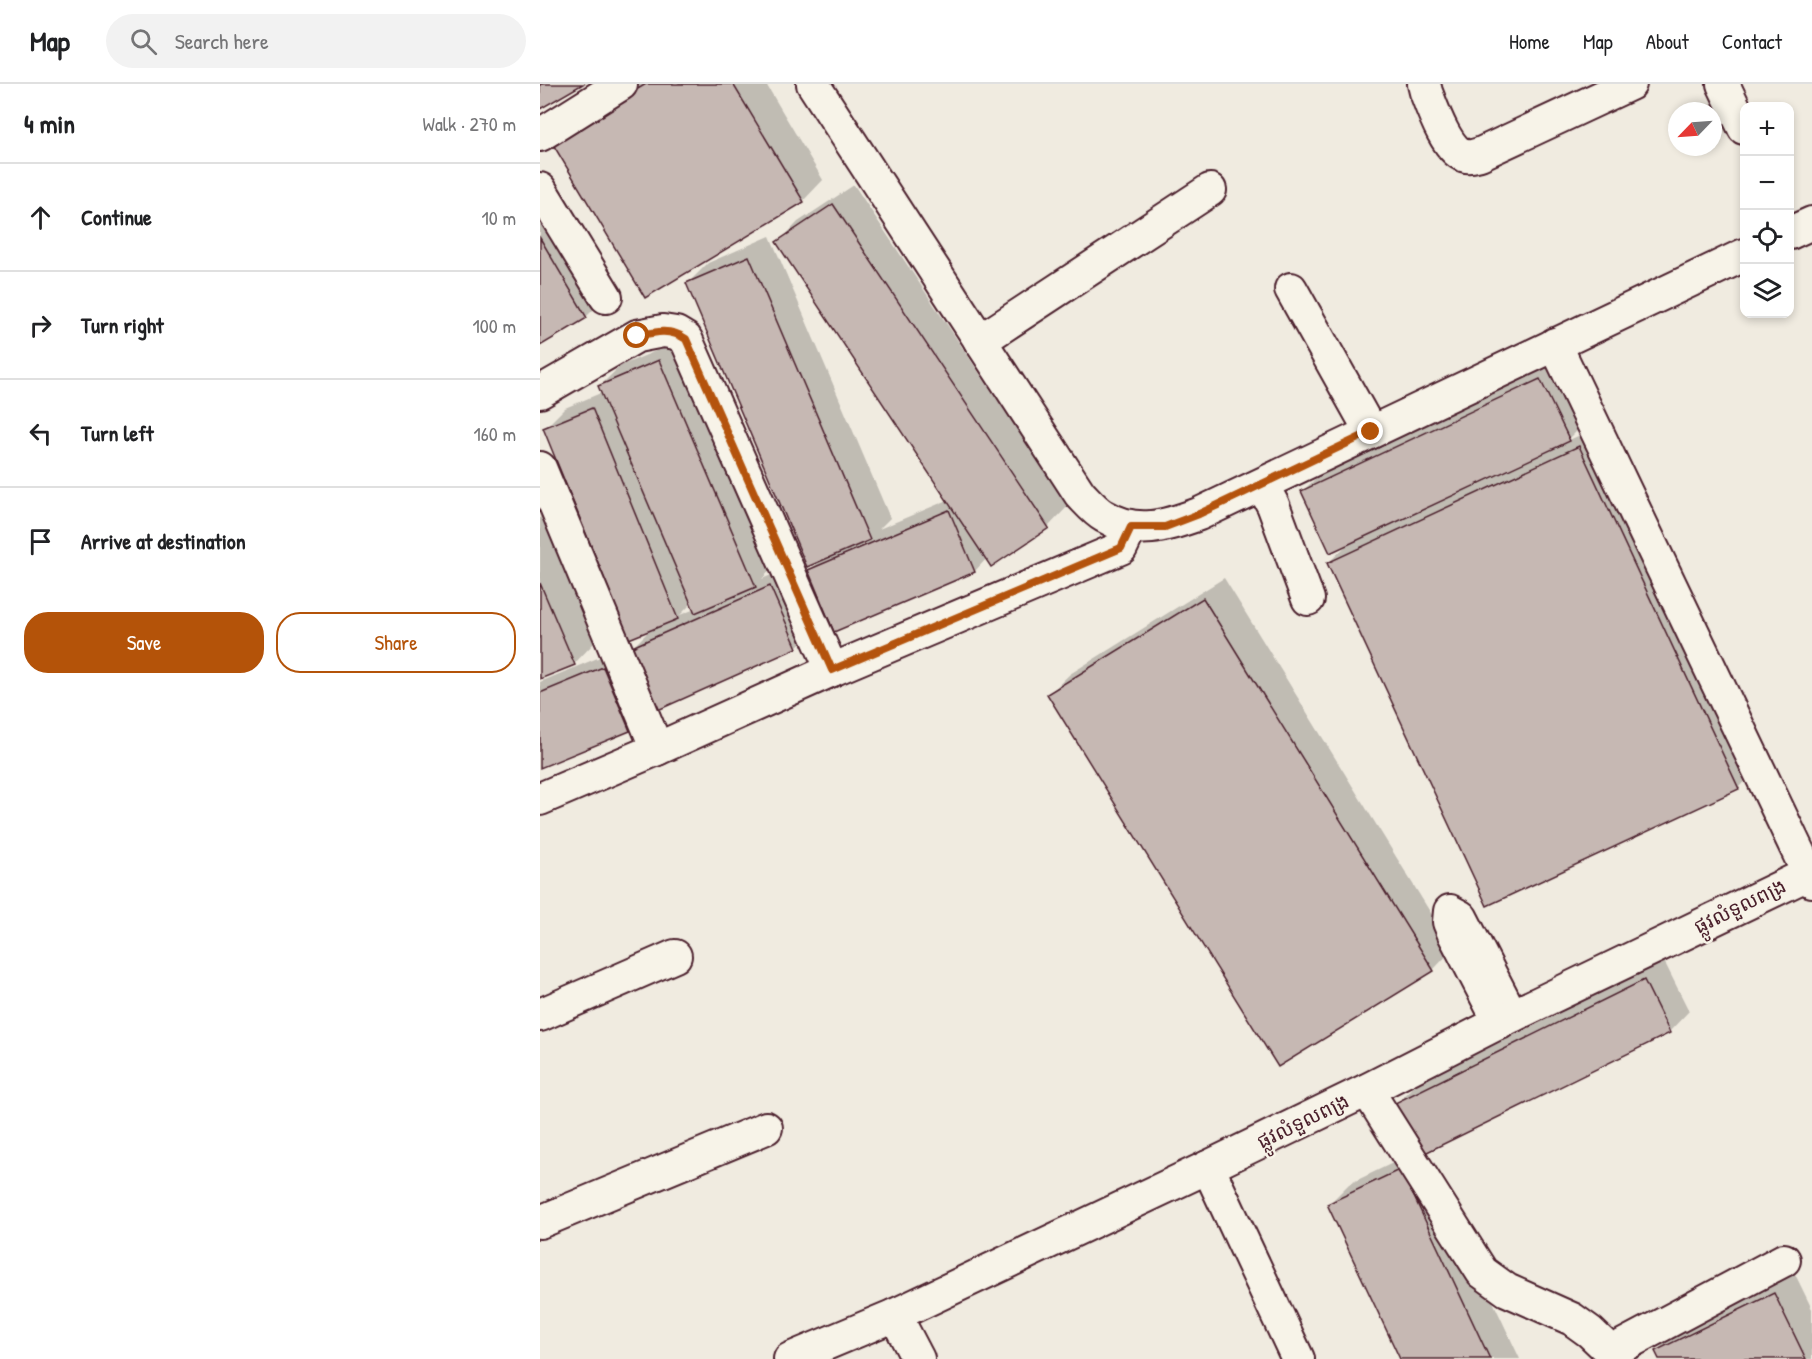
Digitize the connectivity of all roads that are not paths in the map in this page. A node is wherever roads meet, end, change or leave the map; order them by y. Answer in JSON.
{"nodes":[{"id":1,"x":621,"y":84,"type":"edge"},
{"id":2,"x":813,"y":84,"type":"edge"},
{"id":3,"x":1424,"y":84,"type":"edge"},
{"id":4,"x":1629,"y":84,"type":"edge"},
{"id":5,"x":1722,"y":84,"type":"edge"},
{"id":6,"x":1579,"y":94,"type":"edge"},
{"id":7,"x":1740,"y":120,"type":"edge"},
{"id":8,"x":540,"y":135,"type":"edge"},
{"id":9,"x":540,"y":189,"type":"edge"},
{"id":10,"x":1210,"y":190,"type":"dead end"},
{"id":11,"x":1740,"y":257,"type":"edge"},
{"id":12,"x":1291,"y":289,"type":"dead end"},
{"id":13,"x":606,"y":297,"type":"dead end"},
{"id":14,"x":980,"y":341,"type":"junction"},
{"id":15,"x":1555,"y":344,"type":"junction"},
{"id":16,"x":540,"y":392,"type":"edge"},
{"id":17,"x":1371,"y":432,"type":"junction"},
{"id":18,"x":540,"y":468,"type":"edge"},
{"id":19,"x":1262,"y":485,"type":"junction"},
{"id":20,"x":1131,"y":527,"type":"junction"},
{"id":21,"x":1308,"y":600,"type":"dead end"},
{"id":22,"x":832,"y":670,"type":"junction"},
{"id":23,"x":657,"y":749,"type":"junction"},
{"id":24,"x":540,"y":799,"type":"edge"},
{"id":25,"x":1811,"y":875,"type":"edge"},
{"id":26,"x":675,"y":956,"type":"dead end"},
{"id":27,"x":540,"y":1015,"type":"edge"},
{"id":28,"x":1367,"y":1090,"type":"junction"},
{"id":29,"x":766,"y":1128,"type":"dead end"},
{"id":30,"x":1208,"y":1167,"type":"junction"},
{"id":31,"x":540,"y":1222,"type":"edge"},
{"id":32,"x":1784,"y":1260,"type":"dead end"},
{"id":33,"x":895,"y":1315,"type":"junction"},
{"id":34,"x":1612,"y":1356,"type":"edge"},
{"id":35,"x":790,"y":1359,"type":"edge"},
{"id":36,"x":918,"y":1359,"type":"edge"},
{"id":37,"x":1298,"y":1359,"type":"edge"}],
"edges":[{"from":1,"to":8,"type":"street"},
{"from":2,"to":14,"type":"street"},
{"from":3,"to":6,"type":"street"},
{"from":4,"to":6,"type":"street"},
{"from":5,"to":7,"type":"street"},
{"from":9,"to":13,"type":"street"},
{"from":10,"to":14,"type":"street"},
{"from":11,"to":15,"type":"street"},
{"from":12,"to":17,"type":"street"},
{"from":14,"to":20,"type":"street"},
{"from":15,"to":17,"type":"street"},
{"from":15,"to":25,"type":"street"},
{"from":16,"to":22,"type":"street"},
{"from":17,"to":19,"type":"street"},
{"from":18,"to":23,"type":"street"},
{"from":19,"to":20,"type":"street"},
{"from":19,"to":21,"type":"street"},
{"from":20,"to":22,"type":"street"},
{"from":22,"to":23,"type":"street"},
{"from":23,"to":24,"type":"street"},
{"from":25,"to":28,"type":"street","name":"ផ្លូវលំទួលពង្រ"},
{"from":26,"to":27,"type":"street"},
{"from":28,"to":30,"type":"street","name":"ផ្លូវលំទួលពង្រ"},
{"from":28,"to":34,"type":"street"},
{"from":29,"to":31,"type":"street"},
{"from":30,"to":33,"type":"street","name":"ផ្លូវលំទួលពង្រ"},
{"from":30,"to":37,"type":"street"},
{"from":32,"to":34,"type":"street"},
{"from":33,"to":35,"type":"street","name":"ផ្លូវលំទួលពង្រ"},
{"from":33,"to":36,"type":"street"}]}
